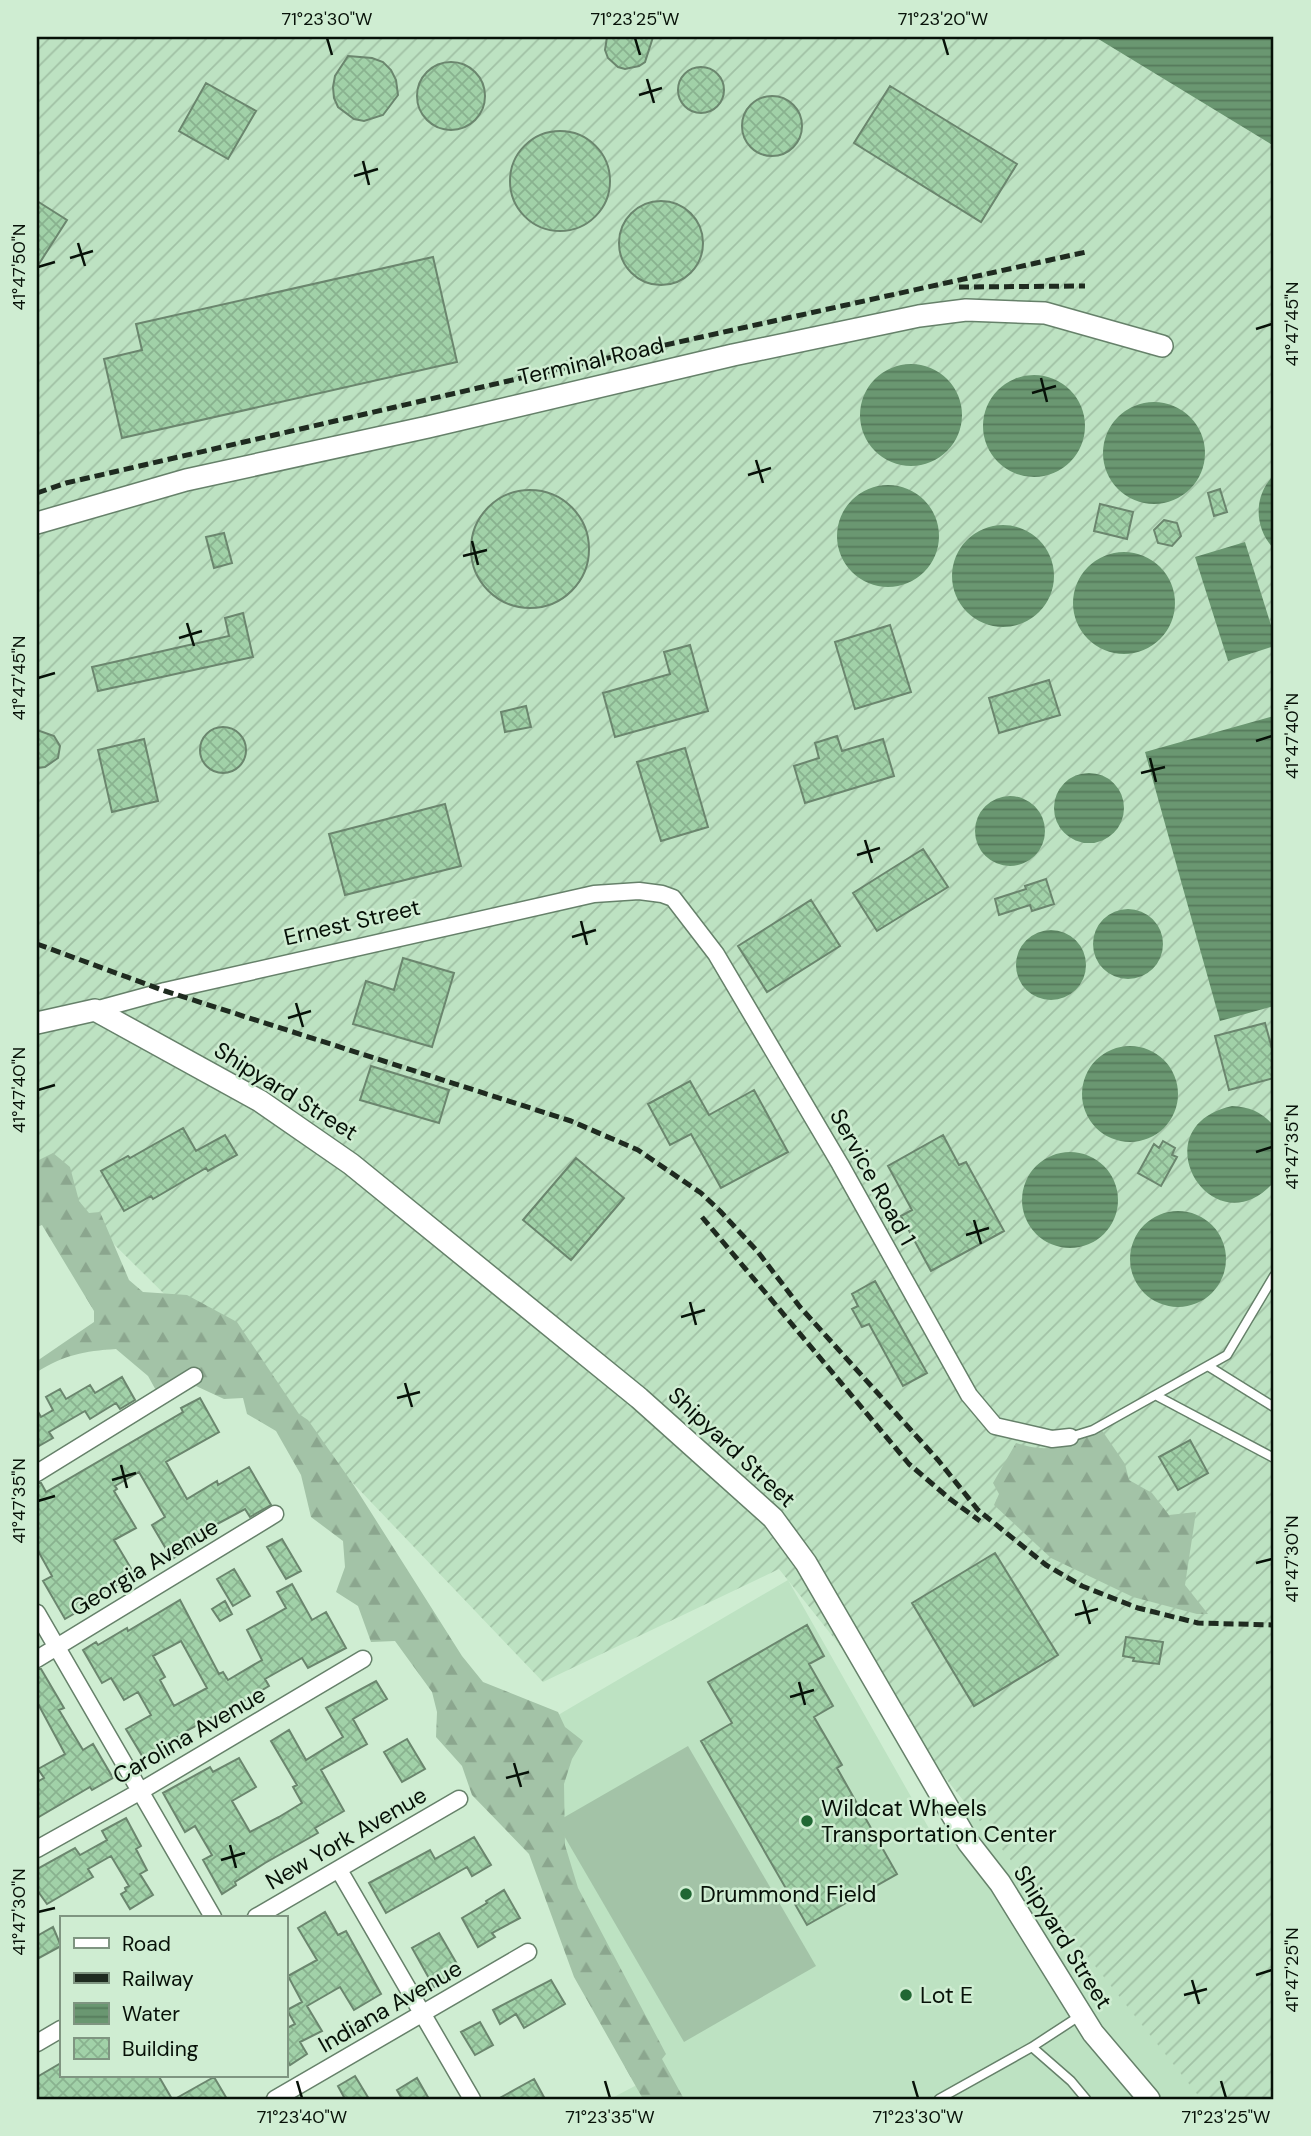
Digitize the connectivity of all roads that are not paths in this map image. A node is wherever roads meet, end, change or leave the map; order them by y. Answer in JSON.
{"nodes":[{"id":1,"x":1162,"y":346,"type":"dead end"},
{"id":2,"x":37,"y":523,"type":"edge"},
{"id":3,"x":678,"y":903,"type":"joint"},
{"id":4,"x":94,"y":1010,"type":"junction"},
{"id":5,"x":37,"y":1023,"type":"edge"},
{"id":6,"x":1274,"y":1276,"type":"edge"},
{"id":7,"x":1208,"y":1366,"type":"junction"},
{"id":8,"x":194,"y":1376,"type":"dead end"},
{"id":9,"x":1157,"y":1396,"type":"junction"},
{"id":10,"x":1274,"y":1407,"type":"edge"},
{"id":11,"x":1070,"y":1437,"type":"joint"},
{"id":12,"x":1274,"y":1458,"type":"edge"},
{"id":13,"x":37,"y":1473,"type":"edge"},
{"id":14,"x":275,"y":1514,"type":"dead end"},
{"id":15,"x":37,"y":1614,"type":"edge"},
{"id":16,"x":56,"y":1648,"type":"junction"},
{"id":17,"x":37,"y":1659,"type":"edge"},
{"id":18,"x":363,"y":1659,"type":"dead end"},
{"id":19,"x":139,"y":1792,"type":"junction"},
{"id":20,"x":459,"y":1799,"type":"dead end"},
{"id":21,"x":37,"y":1849,"type":"edge"},
{"id":22,"x":339,"y":1870,"type":"junction"},
{"id":23,"x":212,"y":1916,"type":"edge"},
{"id":24,"x":258,"y":1916,"type":"edge"},
{"id":25,"x":528,"y":1952,"type":"dead end"},
{"id":26,"x":424,"y":2014,"type":"junction"},
{"id":27,"x":1081,"y":2015,"type":"junction"},
{"id":28,"x":60,"y":2030,"type":"edge"},
{"id":29,"x":37,"y":2043,"type":"edge"},
{"id":30,"x":1032,"y":2047,"type":"junction"},
{"id":31,"x":275,"y":2099,"type":"edge"},
{"id":32,"x":472,"y":2099,"type":"edge"},
{"id":33,"x":939,"y":2099,"type":"edge"},
{"id":34,"x":1086,"y":2099,"type":"edge"},
{"id":35,"x":1149,"y":2099,"type":"edge"}],
"edges":[{"from":1,"to":2,"type":"street","name":"Terminal Road"},
{"from":3,"to":4,"type":"street","name":"Ernest Street"},
{"from":3,"to":11,"type":"street","name":"Service Road 1"},
{"from":4,"to":5,"type":"street","name":"Ernest Street"},
{"from":4,"to":27,"type":"street","name":"Shipyard Street"},
{"from":6,"to":7,"type":"lane"},
{"from":7,"to":9,"type":"lane"},
{"from":7,"to":10,"type":"lane"},
{"from":8,"to":13,"type":"street"},
{"from":9,"to":11,"type":"lane"},
{"from":9,"to":12,"type":"lane"},
{"from":14,"to":16,"type":"street","name":"Georgia Avenue"},
{"from":15,"to":16,"type":"street"},
{"from":16,"to":17,"type":"street","name":"Georgia Avenue"},
{"from":16,"to":19,"type":"street"},
{"from":18,"to":19,"type":"street","name":"Carolina Avenue"},
{"from":19,"to":21,"type":"street","name":"Carolina Avenue"},
{"from":19,"to":23,"type":"street"},
{"from":20,"to":22,"type":"street","name":"New York Avenue"},
{"from":22,"to":24,"type":"street","name":"New York Avenue"},
{"from":22,"to":26,"type":"street"},
{"from":25,"to":26,"type":"street","name":"Indiana Avenue"},
{"from":26,"to":31,"type":"street","name":"Indiana Avenue"},
{"from":26,"to":32,"type":"street"},
{"from":27,"to":30,"type":"lane"},
{"from":27,"to":35,"type":"street","name":"Shipyard Street"},
{"from":28,"to":29,"type":"street"},
{"from":30,"to":33,"type":"lane"},
{"from":30,"to":34,"type":"lane"}]}
